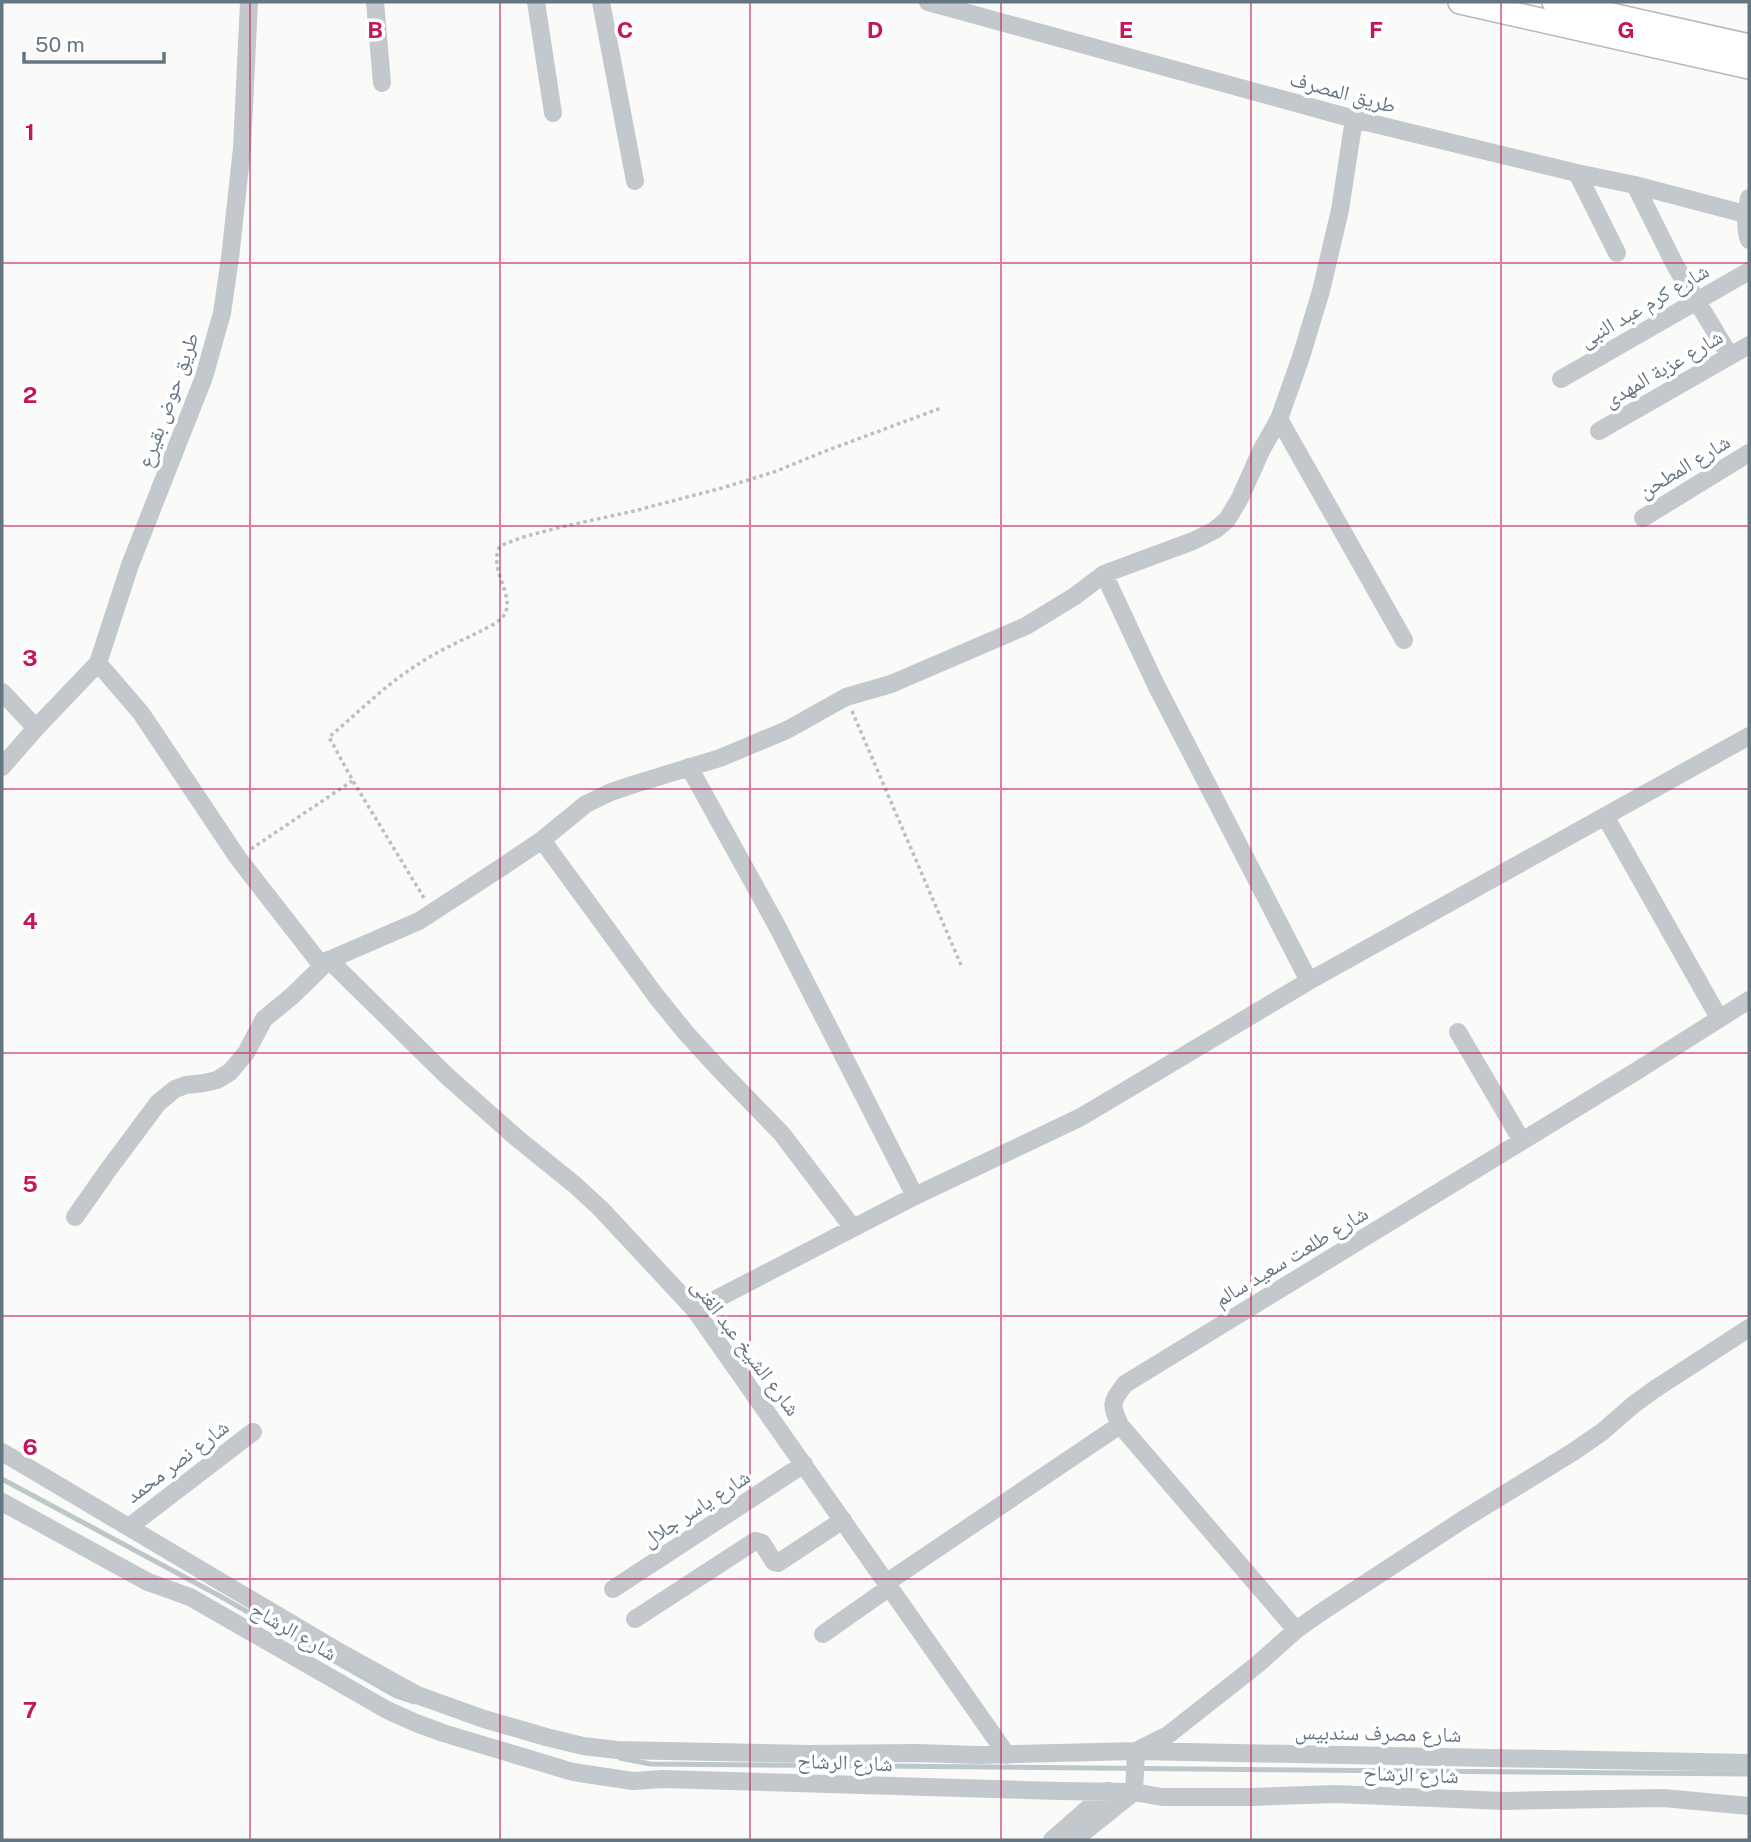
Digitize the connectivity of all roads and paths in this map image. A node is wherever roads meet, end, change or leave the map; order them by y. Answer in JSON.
{"nodes":[{"id":1,"x":249,"y":2,"type":"edge"},
{"id":2,"x":374,"y":2,"type":"edge"},
{"id":3,"x":536,"y":2,"type":"edge"},
{"id":4,"x":601,"y":2,"type":"edge"},
{"id":5,"x":928,"y":2,"type":"edge"},
{"id":6,"x":1460,"y":2,"type":"edge"},
{"id":7,"x":1554,"y":2,"type":"edge"},
{"id":8,"x":1586,"y":6,"type":"edge"},
{"id":9,"x":1749,"y":46,"type":"edge"},
{"id":10,"x":1749,"y":66,"type":"edge"},
{"id":11,"x":382,"y":83,"type":"dead end"},
{"id":12,"x":553,"y":113,"type":"dead end"},
{"id":13,"x":1354,"y":119,"type":"junction"},
{"id":14,"x":1577,"y":173,"type":"junction"},
{"id":15,"x":635,"y":181,"type":"dead end"},
{"id":16,"x":1634,"y":185,"type":"junction"},
{"id":17,"x":1748,"y":209,"type":"edge"},
{"id":18,"x":1749,"y":240,"type":"edge"},
{"id":19,"x":1617,"y":253,"type":"dead end"},
{"id":20,"x":1749,"y":271,"type":"edge"},
{"id":21,"x":1696,"y":301,"type":"junction"},
{"id":22,"x":1749,"y":345,"type":"edge"},
{"id":23,"x":1730,"y":356,"type":"junction"},
{"id":24,"x":1561,"y":379,"type":"dead end"},
{"id":25,"x":942,"y":408,"type":"dead end"},
{"id":26,"x":1279,"y":419,"type":"junction"},
{"id":27,"x":1600,"y":431,"type":"dead end"},
{"id":28,"x":1749,"y":453,"type":"edge"},
{"id":29,"x":1643,"y":517,"type":"dead end"},
{"id":30,"x":1104,"y":574,"type":"junction"},
{"id":31,"x":1404,"y":640,"type":"dead end"},
{"id":32,"x":98,"y":663,"type":"junction"},
{"id":33,"x":2,"y":692,"type":"edge"},
{"id":34,"x":846,"y":696,"type":"junction"},
{"id":35,"x":36,"y":728,"type":"junction"},
{"id":36,"x":1749,"y":736,"type":"edge"},
{"id":37,"x":2,"y":767,"type":"edge"},
{"id":38,"x":689,"y":767,"type":"junction"},
{"id":39,"x":353,"y":781,"type":"junction"},
{"id":40,"x":1605,"y":816,"type":"junction"},
{"id":41,"x":542,"y":840,"type":"junction"},
{"id":42,"x":238,"y":859,"type":"junction"},
{"id":43,"x":433,"y":912,"type":"junction"},
{"id":44,"x":329,"y":960,"type":"junction"},
{"id":45,"x":961,"y":965,"type":"dead end"},
{"id":46,"x":1309,"y":981,"type":"junction"},
{"id":47,"x":1749,"y":1000,"type":"edge"},
{"id":48,"x":1719,"y":1018,"type":"junction"},
{"id":49,"x":1458,"y":1032,"type":"dead end"},
{"id":50,"x":1522,"y":1141,"type":"junction"},
{"id":51,"x":915,"y":1196,"type":"junction"},
{"id":52,"x":75,"y":1217,"type":"dead end"},
{"id":53,"x":853,"y":1228,"type":"junction"},
{"id":54,"x":695,"y":1310,"type":"junction"},
{"id":55,"x":1749,"y":1328,"type":"edge"},
{"id":56,"x":1120,"y":1425,"type":"junction"},
{"id":57,"x":253,"y":1432,"type":"dead end"},
{"id":58,"x":2,"y":1452,"type":"edge"},
{"id":59,"x":804,"y":1464,"type":"junction"},
{"id":60,"x":2,"y":1502,"type":"edge"},
{"id":61,"x":843,"y":1520,"type":"junction"},
{"id":62,"x":129,"y":1527,"type":"junction"},
{"id":63,"x":888,"y":1585,"type":"junction"},
{"id":64,"x":613,"y":1589,"type":"dead end"},
{"id":65,"x":635,"y":1619,"type":"dead end"},
{"id":66,"x":1296,"y":1630,"type":"junction"},
{"id":67,"x":823,"y":1634,"type":"dead end"},
{"id":68,"x":1136,"y":1751,"type":"junction"},
{"id":69,"x":1007,"y":1755,"type":"junction"},
{"id":70,"x":1749,"y":1763,"type":"edge"},
{"id":71,"x":1108,"y":1791,"type":"junction"},
{"id":72,"x":1134,"y":1792,"type":"junction"},
{"id":73,"x":1749,"y":1806,"type":"edge"},
{"id":74,"x":1052,"y":1840,"type":"edge"},
{"id":75,"x":1074,"y":1840,"type":"edge"}],
"edges":[{"from":1,"to":32,"type":"street","name":"طريق حوض بقيرع"},
{"from":2,"to":11,"type":"street"},
{"from":3,"to":12,"type":"street"},
{"from":4,"to":15,"type":"street"},
{"from":5,"to":13,"type":"street","name":"طريق المصرف"},
{"from":6,"to":10,"type":"main road"},
{"from":7,"to":8,"type":"main road"},
{"from":8,"to":9,"type":"main road"},
{"from":13,"to":14,"type":"street","name":"طريق المصرف"},
{"from":13,"to":26,"type":"street"},
{"from":14,"to":16,"type":"street","name":"طريق المصرف"},
{"from":14,"to":19,"type":"street"},
{"from":16,"to":17,"type":"street","name":"طريق المصرف"},
{"from":16,"to":21,"type":"street"},
{"from":17,"to":18,"type":"street"},
{"from":20,"to":21,"type":"street","name":"شارع كرم عبد النبى"},
{"from":21,"to":23,"type":"street"},
{"from":21,"to":24,"type":"street","name":"شارع كرم عبد النبى"},
{"from":22,"to":23,"type":"street","name":"شارع عزبة المهدى"},
{"from":23,"to":27,"type":"street","name":"شارع عزبة المهدى"},
{"from":25,"to":39,"type":"path"},
{"from":26,"to":30,"type":"street"},
{"from":26,"to":31,"type":"street"},
{"from":28,"to":29,"type":"street","name":"شارع المطحن"},
{"from":30,"to":34,"type":"street"},
{"from":30,"to":46,"type":"street"},
{"from":32,"to":35,"type":"street","name":"طريق حوض بقيرع"},
{"from":32,"to":42,"type":"street"},
{"from":33,"to":35,"type":"street"},
{"from":34,"to":38,"type":"street"},
{"from":34,"to":45,"type":"path"},
{"from":35,"to":37,"type":"street","name":"طريق حوض بقيرع"},
{"from":36,"to":40,"type":"street"},
{"from":38,"to":41,"type":"street"},
{"from":38,"to":51,"type":"street"},
{"from":39,"to":42,"type":"path"},
{"from":39,"to":43,"type":"path"},
{"from":40,"to":46,"type":"street"},
{"from":40,"to":48,"type":"street"},
{"from":41,"to":43,"type":"street"},
{"from":41,"to":53,"type":"street"},
{"from":42,"to":44,"type":"street","name":"شارع الشيخ عبد الغنى"},
{"from":43,"to":44,"type":"street"},
{"from":44,"to":52,"type":"street"},
{"from":44,"to":54,"type":"street","name":"شارع الشيخ عبد الغنى"},
{"from":46,"to":51,"type":"street"},
{"from":47,"to":48,"type":"street","name":"شارع طلعت سعيد سالم"},
{"from":48,"to":50,"type":"street","name":"شارع طلعت سعيد سالم"},
{"from":49,"to":50,"type":"street"},
{"from":50,"to":56,"type":"street","name":"شارع طلعت سعيد سالم"},
{"from":51,"to":53,"type":"street"},
{"from":53,"to":54,"type":"street"},
{"from":54,"to":59,"type":"street","name":"شارع الشيخ عبد الغنى"},
{"from":55,"to":66,"type":"street"},
{"from":56,"to":63,"type":"street"},
{"from":56,"to":66,"type":"street"},
{"from":57,"to":62,"type":"street","name":"شارع نصر محمد"},
{"from":58,"to":62,"type":"street","name":"شارع الرشاح"},
{"from":59,"to":61,"type":"street","name":"شارع الشيخ عبد الغنى"},
{"from":59,"to":64,"type":"street","name":"شارع ياسر جلال"},
{"from":60,"to":71,"type":"street","name":"شارع الرشاح"},
{"from":61,"to":63,"type":"street","name":"شارع الشيخ عبد الغنى"},
{"from":61,"to":65,"type":"street"},
{"from":62,"to":69,"type":"street","name":"شارع الرشاح"},
{"from":63,"to":67,"type":"street"},
{"from":63,"to":69,"type":"street","name":"شارع الشيخ عبد الغنى"},
{"from":66,"to":68,"type":"street"},
{"from":68,"to":69,"type":"street","name":"شارع مصرف سندبيس"},
{"from":68,"to":70,"type":"street","name":"شارع مصرف سندبيس"},
{"from":68,"to":72,"type":"street"},
{"from":71,"to":72,"type":"street","name":"شارع الرشاح"},
{"from":71,"to":74,"type":"street"},
{"from":72,"to":73,"type":"street","name":"شارع الرشاح"},
{"from":72,"to":75,"type":"street"}]}
